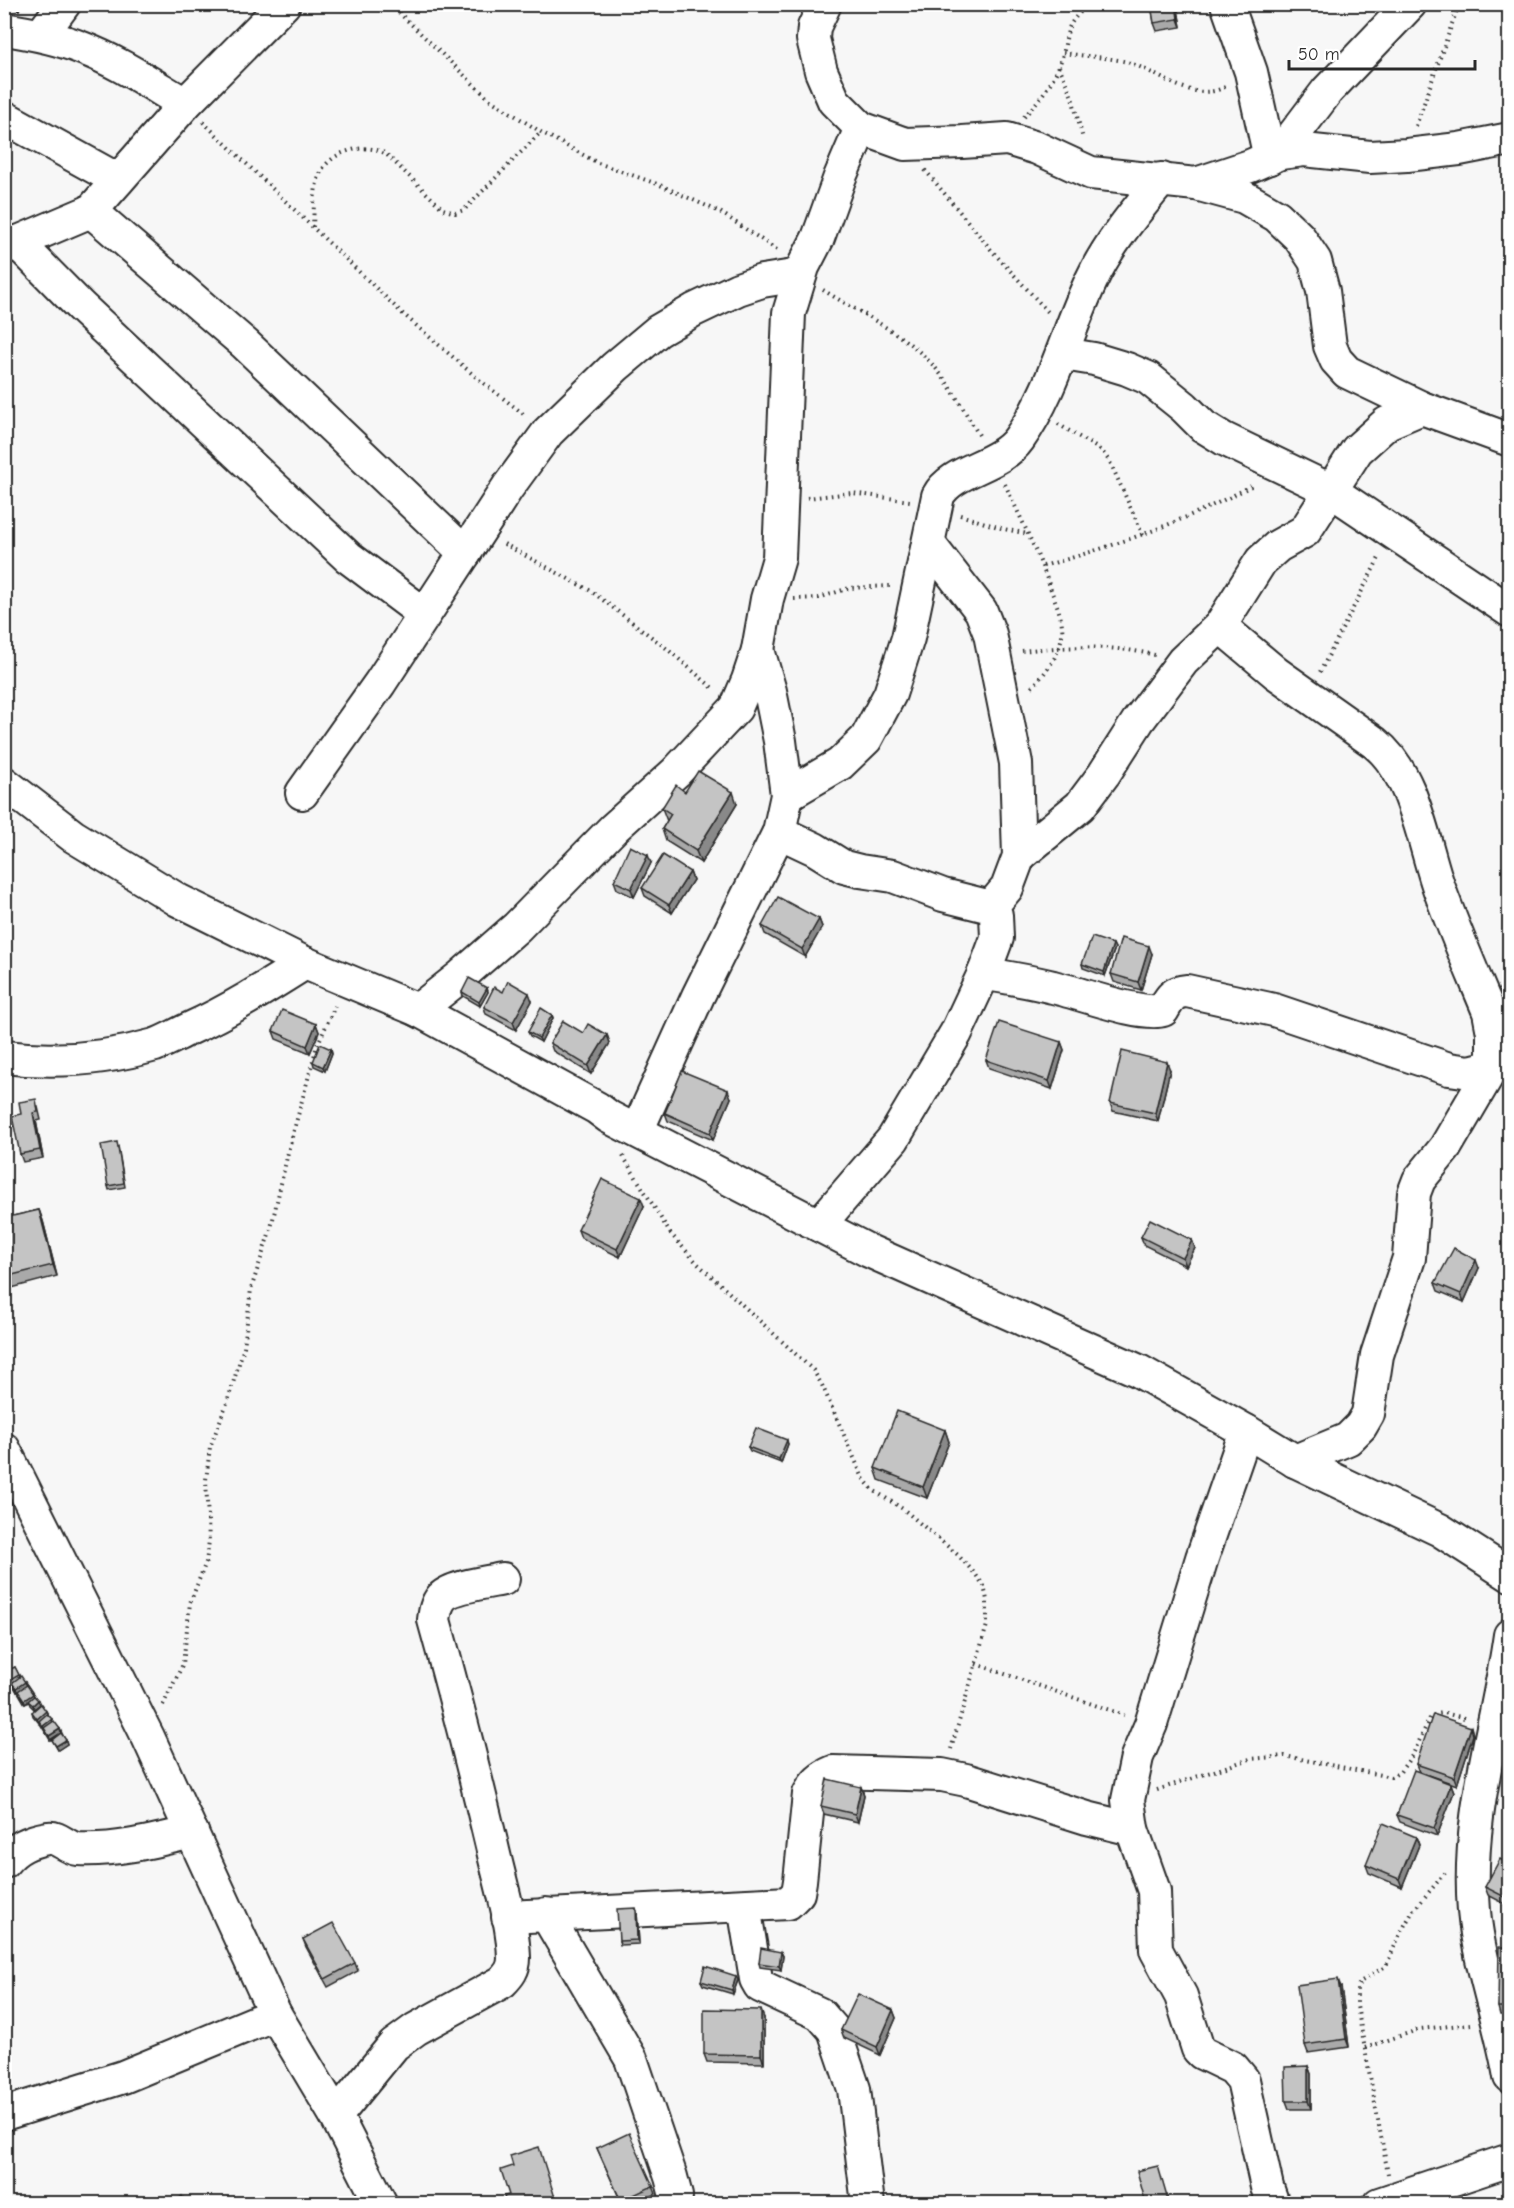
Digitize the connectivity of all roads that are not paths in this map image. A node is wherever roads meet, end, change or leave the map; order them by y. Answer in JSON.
{"nodes":[{"id":1,"x":64,"y":4,"type":"edge"},
{"id":2,"x":284,"y":4,"type":"edge"},
{"id":3,"x":825,"y":4,"type":"edge"},
{"id":4,"x":1227,"y":4,"type":"edge"},
{"id":5,"x":1410,"y":4,"type":"edge"},
{"id":6,"x":4,"y":29,"type":"edge"},
{"id":7,"x":41,"y":35,"type":"junction"},
{"id":8,"x":184,"y":104,"type":"junction"},
{"id":9,"x":4,"y":117,"type":"edge"},
{"id":10,"x":861,"y":128,"type":"junction"},
{"id":11,"x":1509,"y":139,"type":"edge"},
{"id":12,"x":1275,"y":155,"type":"junction"},
{"id":13,"x":1162,"y":179,"type":"junction"},
{"id":14,"x":118,"y":180,"type":"junction"},
{"id":15,"x":1196,"y":184,"type":"junction"},
{"id":16,"x":91,"y":211,"type":"junction"},
{"id":17,"x":11,"y":245,"type":"edge"},
{"id":18,"x":801,"y":271,"type":"junction"},
{"id":19,"x":1066,"y":345,"type":"junction"},
{"id":20,"x":1422,"y":408,"type":"junction"},
{"id":21,"x":1509,"y":440,"type":"edge"},
{"id":22,"x":1330,"y":490,"type":"junction"},
{"id":23,"x":472,"y":542,"type":"junction"},
{"id":24,"x":929,"y":543,"type":"junction"},
{"id":25,"x":1509,"y":611,"type":"edge"},
{"id":26,"x":424,"y":614,"type":"junction"},
{"id":27,"x":1220,"y":626,"type":"junction"},
{"id":28,"x":758,"y":650,"type":"junction"},
{"id":29,"x":4,"y":783,"type":"edge"},
{"id":30,"x":302,"y":794,"type":"dead end"},
{"id":31,"x":787,"y":795,"type":"junction"},
{"id":32,"x":779,"y":831,"type":"junction"},
{"id":33,"x":1019,"y":856,"type":"junction"},
{"id":34,"x":991,"y":907,"type":"junction"},
{"id":35,"x":305,"y":963,"type":"junction"},
{"id":36,"x":984,"y":973,"type":"junction"},
{"id":37,"x":418,"y":1010,"type":"junction"},
{"id":38,"x":4,"y":1058,"type":"edge"},
{"id":39,"x":1499,"y":1072,"type":"edge"},
{"id":40,"x":628,"y":1141,"type":"junction"},
{"id":41,"x":819,"y":1225,"type":"junction"},
{"id":42,"x":1246,"y":1431,"type":"junction"},
{"id":43,"x":4,"y":1449,"type":"edge"},
{"id":44,"x":1295,"y":1461,"type":"junction"},
{"id":45,"x":1509,"y":1575,"type":"edge"},
{"id":46,"x":503,"y":1579,"type":"dead end"},
{"id":47,"x":1509,"y":1635,"type":"edge"},
{"id":48,"x":1496,"y":1775,"type":"edge"},
{"id":49,"x":1130,"y":1815,"type":"junction"},
{"id":50,"x":192,"y":1832,"type":"junction"},
{"id":51,"x":4,"y":1862,"type":"edge"},
{"id":52,"x":744,"y":1906,"type":"junction"},
{"id":53,"x":546,"y":1914,"type":"junction"},
{"id":54,"x":508,"y":1917,"type":"junction"},
{"id":55,"x":275,"y":2014,"type":"junction"},
{"id":56,"x":1509,"y":2077,"type":"edge"},
{"id":57,"x":4,"y":2114,"type":"edge"},
{"id":58,"x":336,"y":2116,"type":"junction"},
{"id":59,"x":1509,"y":2160,"type":"edge"},
{"id":60,"x":1385,"y":2201,"type":"edge"},
{"id":61,"x":381,"y":2204,"type":"edge"},
{"id":62,"x":675,"y":2204,"type":"edge"},
{"id":63,"x":868,"y":2204,"type":"edge"},
{"id":64,"x":1273,"y":2204,"type":"edge"}],
"edges":[{"from":1,"to":7,"type":"street"},
{"from":2,"to":8,"type":"street"},
{"from":3,"to":10,"type":"street"},
{"from":4,"to":12,"type":"street"},
{"from":5,"to":12,"type":"street"},
{"from":6,"to":7,"type":"street"},
{"from":7,"to":8,"type":"street"},
{"from":8,"to":14,"type":"street"},
{"from":9,"to":14,"type":"street"},
{"from":10,"to":13,"type":"street"},
{"from":10,"to":18,"type":"street"},
{"from":11,"to":12,"type":"street"},
{"from":12,"to":15,"type":"street"},
{"from":13,"to":15,"type":"street"},
{"from":13,"to":19,"type":"street"},
{"from":14,"to":16,"type":"street"},
{"from":15,"to":20,"type":"street"},
{"from":16,"to":17,"type":"street"},
{"from":16,"to":23,"type":"street"},
{"from":17,"to":26,"type":"street"},
{"from":18,"to":23,"type":"street"},
{"from":18,"to":28,"type":"street"},
{"from":19,"to":22,"type":"street"},
{"from":19,"to":24,"type":"street"},
{"from":20,"to":21,"type":"street"},
{"from":20,"to":22,"type":"street"},
{"from":22,"to":25,"type":"street"},
{"from":22,"to":27,"type":"street"},
{"from":23,"to":26,"type":"street"},
{"from":24,"to":31,"type":"street"},
{"from":24,"to":33,"type":"street"},
{"from":26,"to":30,"type":"street"},
{"from":27,"to":33,"type":"street"},
{"from":27,"to":39,"type":"street"},
{"from":28,"to":31,"type":"street"},
{"from":28,"to":37,"type":"street"},
{"from":29,"to":35,"type":"street"},
{"from":31,"to":32,"type":"street"},
{"from":32,"to":34,"type":"street"},
{"from":32,"to":40,"type":"street"},
{"from":33,"to":34,"type":"street"},
{"from":34,"to":36,"type":"street"},
{"from":35,"to":37,"type":"street"},
{"from":35,"to":38,"type":"street"},
{"from":36,"to":39,"type":"street"},
{"from":36,"to":41,"type":"street"},
{"from":37,"to":40,"type":"street"},
{"from":39,"to":44,"type":"street"},
{"from":40,"to":41,"type":"street"},
{"from":41,"to":42,"type":"street"},
{"from":42,"to":44,"type":"street"},
{"from":42,"to":49,"type":"street"},
{"from":43,"to":50,"type":"street"},
{"from":44,"to":45,"type":"street"},
{"from":46,"to":54,"type":"street"},
{"from":47,"to":48,"type":"street"},
{"from":48,"to":56,"type":"street"},
{"from":49,"to":52,"type":"street"},
{"from":49,"to":64,"type":"street"},
{"from":50,"to":51,"type":"street"},
{"from":50,"to":55,"type":"street"},
{"from":52,"to":53,"type":"street"},
{"from":52,"to":63,"type":"street"},
{"from":53,"to":54,"type":"street"},
{"from":53,"to":62,"type":"street"},
{"from":54,"to":58,"type":"street"},
{"from":55,"to":57,"type":"street"},
{"from":55,"to":58,"type":"street"},
{"from":58,"to":61,"type":"street"},
{"from":59,"to":60,"type":"street"}]}
